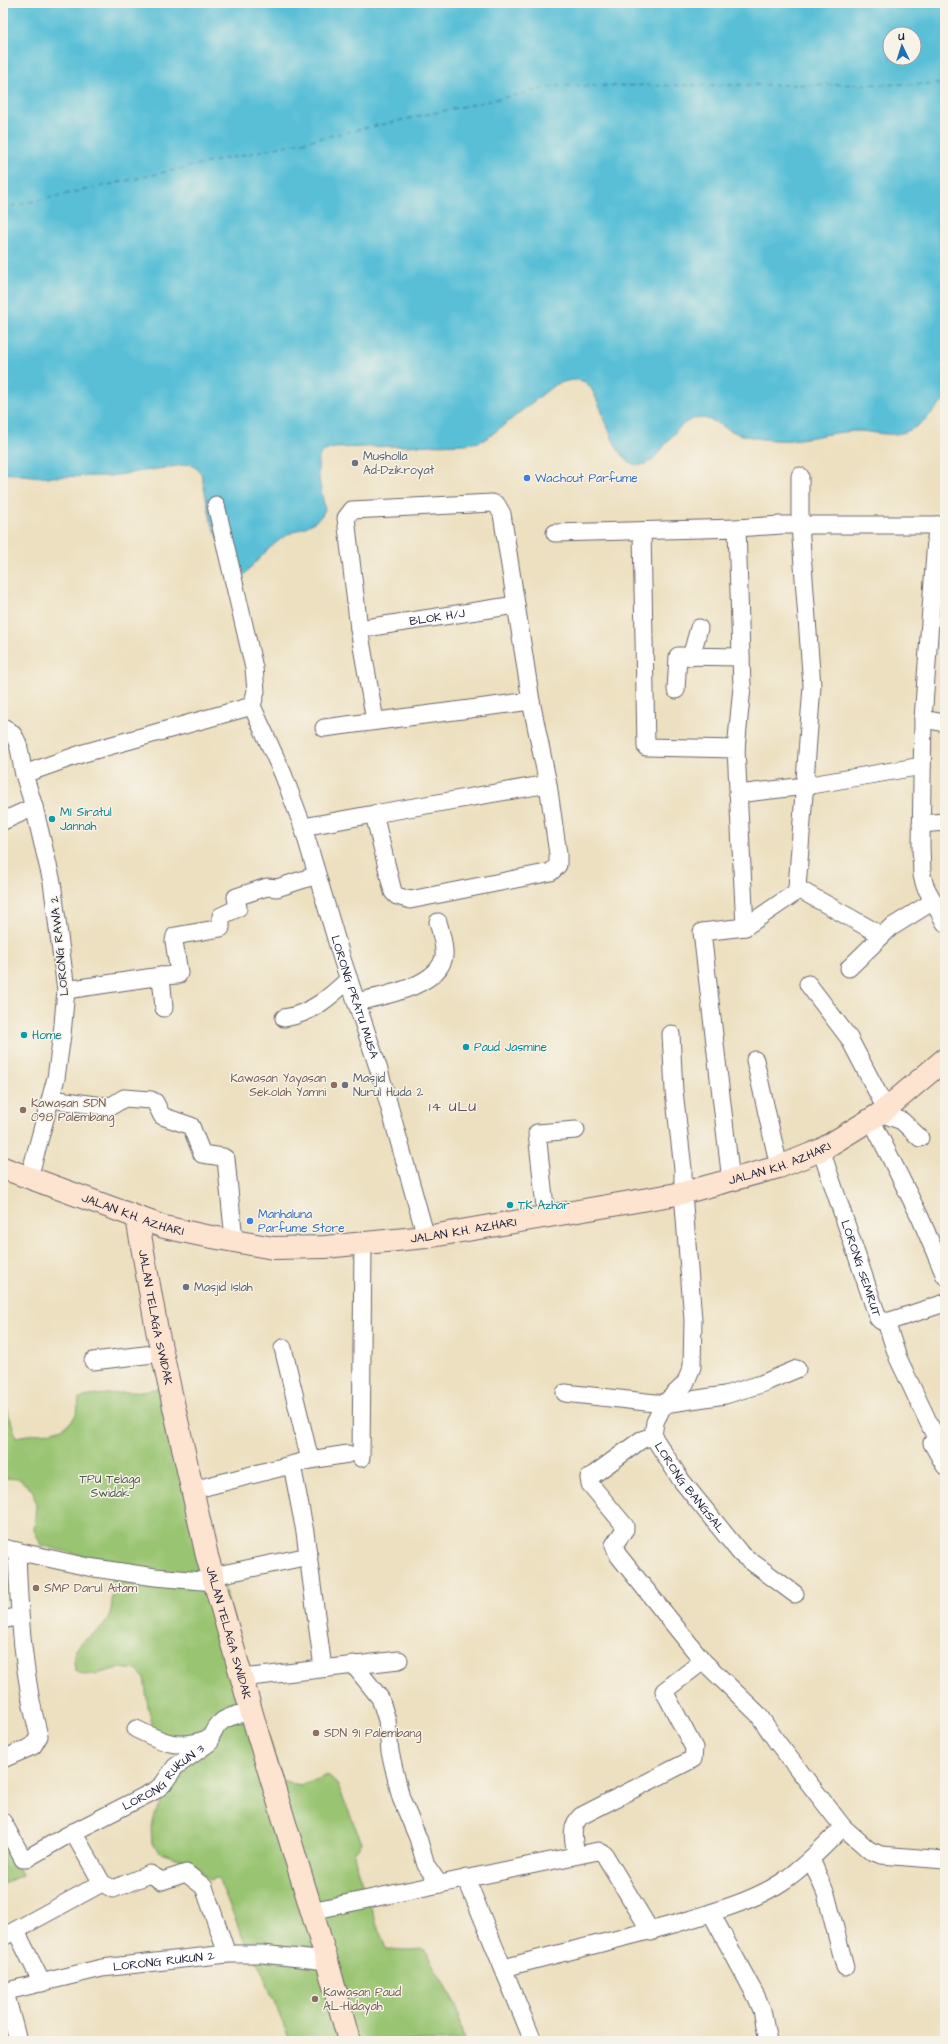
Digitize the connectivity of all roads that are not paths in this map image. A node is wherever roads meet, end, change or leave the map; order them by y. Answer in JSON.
{"nodes":[{"id":1,"x":800,"y":476,"type":"dead end"},
{"id":2,"x":216,"y":505,"type":"dead end"},
{"id":3,"x":800,"y":525,"type":"junction"},
{"id":4,"x":941,"y":525,"type":"edge"},
{"id":5,"x":737,"y":528,"type":"junction"},
{"id":6,"x":642,"y":531,"type":"junction"},
{"id":7,"x":555,"y":533,"type":"dead end"},
{"id":8,"x":516,"y":605,"type":"junction"},
{"id":9,"x":699,"y":628,"type":"dead end"},
{"id":10,"x":359,"y":629,"type":"junction"},
{"id":11,"x":691,"y":656,"type":"junction"},
{"id":12,"x":741,"y":657,"type":"junction"},
{"id":13,"x":676,"y":690,"type":"dead end"},
{"id":14,"x":531,"y":702,"type":"junction"},
{"id":15,"x":252,"y":706,"type":"junction"},
{"id":16,"x":923,"y":719,"type":"junction"},
{"id":17,"x":375,"y":721,"type":"junction"},
{"id":18,"x":945,"y":723,"type":"edge"},
{"id":19,"x":3,"y":727,"type":"edge"},
{"id":20,"x":324,"y":728,"type":"dead end"},
{"id":21,"x":736,"y":749,"type":"junction"},
{"id":22,"x":922,"y":766,"type":"junction"},
{"id":23,"x":24,"y":774,"type":"junction"},
{"id":24,"x":548,"y":784,"type":"junction"},
{"id":25,"x":805,"y":786,"type":"junction"},
{"id":26,"x":738,"y":794,"type":"junction"},
{"id":27,"x":34,"y":807,"type":"junction"},
{"id":28,"x":374,"y":814,"type":"junction"},
{"id":29,"x":3,"y":821,"type":"edge"},
{"id":30,"x":945,"y":822,"type":"edge"},
{"id":31,"x":921,"y":824,"type":"junction"},
{"id":32,"x":303,"y":827,"type":"junction"},
{"id":33,"x":317,"y":875,"type":"junction"},
{"id":34,"x":792,"y":895,"type":"dead end"},
{"id":35,"x":932,"y":902,"type":"junction"},
{"id":36,"x":438,"y":922,"type":"dead end"},
{"id":37,"x":945,"y":923,"type":"edge"},
{"id":38,"x":745,"y":926,"type":"junction"},
{"id":39,"x":885,"y":932,"type":"junction"},
{"id":40,"x":849,"y":968,"type":"dead end"},
{"id":41,"x":161,"y":976,"type":"junction"},
{"id":42,"x":349,"y":978,"type":"junction"},
{"id":43,"x":808,"y":984,"type":"dead end"},
{"id":44,"x":66,"y":990,"type":"junction"},
{"id":45,"x":356,"y":1002,"type":"junction"},
{"id":46,"x":164,"y":1008,"type":"dead end"},
{"id":47,"x":284,"y":1018,"type":"dead end"},
{"id":48,"x":671,"y":1034,"type":"dead end"},
{"id":49,"x":945,"y":1059,"type":"edge"},
{"id":50,"x":755,"y":1060,"type":"dead end"},
{"id":51,"x":51,"y":1099,"type":"junction"},
{"id":52,"x":884,"y":1109,"type":"junction"},
{"id":53,"x":576,"y":1130,"type":"dead end"},
{"id":54,"x":920,"y":1138,"type":"dead end"},
{"id":55,"x":821,"y":1150,"type":"junction"},
{"id":56,"x":3,"y":1168,"type":"edge"},
{"id":57,"x":779,"y":1168,"type":"junction"},
{"id":58,"x":29,"y":1178,"type":"junction"},
{"id":59,"x":731,"y":1181,"type":"junction"},
{"id":60,"x":683,"y":1193,"type":"junction"},
{"id":61,"x":546,"y":1216,"type":"junction"},
{"id":62,"x":137,"y":1218,"type":"junction"},
{"id":63,"x":426,"y":1237,"type":"junction"},
{"id":64,"x":234,"y":1240,"type":"junction"},
{"id":65,"x":363,"y":1243,"type":"junction"},
{"id":66,"x":945,"y":1276,"type":"edge"},
{"id":67,"x":945,"y":1304,"type":"edge"},
{"id":68,"x":886,"y":1322,"type":"junction"},
{"id":69,"x":283,"y":1348,"type":"dead end"},
{"id":70,"x":162,"y":1353,"type":"junction"},
{"id":71,"x":94,"y":1361,"type":"dead end"},
{"id":72,"x":797,"y":1369,"type":"dead end"},
{"id":73,"x":565,"y":1392,"type":"dead end"},
{"id":74,"x":664,"y":1404,"type":"junction"},
{"id":75,"x":653,"y":1436,"type":"junction"},
{"id":76,"x":310,"y":1460,"type":"junction"},
{"id":77,"x":292,"y":1465,"type":"junction"},
{"id":78,"x":945,"y":1466,"type":"edge"},
{"id":79,"x":193,"y":1490,"type":"junction"},
{"id":80,"x":10,"y":1549,"type":"edge"},
{"id":81,"x":309,"y":1556,"type":"junction"},
{"id":82,"x":213,"y":1579,"type":"junction"},
{"id":83,"x":795,"y":1594,"type":"dead end"},
{"id":84,"x":11,"y":1618,"type":"edge"},
{"id":85,"x":399,"y":1660,"type":"dead end"},
{"id":86,"x":703,"y":1661,"type":"junction"},
{"id":87,"x":353,"y":1664,"type":"junction"},
{"id":88,"x":324,"y":1668,"type":"junction"},
{"id":89,"x":242,"y":1678,"type":"junction"},
{"id":90,"x":251,"y":1711,"type":"junction"},
{"id":91,"x":136,"y":1730,"type":"dead end"},
{"id":92,"x":209,"y":1740,"type":"junction"},
{"id":93,"x":3,"y":1759,"type":"edge"},
{"id":94,"x":5,"y":1826,"type":"edge"},
{"id":95,"x":843,"y":1828,"type":"junction"},
{"id":96,"x":69,"y":1834,"type":"junction"},
{"id":97,"x":576,"y":1855,"type":"junction"},
{"id":98,"x":811,"y":1859,"type":"junction"},
{"id":99,"x":945,"y":1860,"type":"edge"},
{"id":100,"x":466,"y":1878,"type":"junction"},
{"id":101,"x":102,"y":1883,"type":"junction"},
{"id":102,"x":439,"y":1884,"type":"junction"},
{"id":103,"x":312,"y":1911,"type":"junction"},
{"id":104,"x":711,"y":1913,"type":"junction"},
{"id":105,"x":651,"y":1932,"type":"junction"},
{"id":106,"x":9,"y":1934,"type":"edge"},
{"id":107,"x":226,"y":1954,"type":"junction"},
{"id":108,"x":327,"y":1961,"type":"junction"},
{"id":109,"x":845,"y":1967,"type":"dead end"},
{"id":110,"x":504,"y":1968,"type":"junction"},
{"id":111,"x":42,"y":1983,"type":"junction"},
{"id":112,"x":4,"y":1992,"type":"edge"},
{"id":113,"x":18,"y":2041,"type":"edge"},
{"id":114,"x":349,"y":2041,"type":"edge"},
{"id":115,"x":533,"y":2041,"type":"edge"},
{"id":116,"x":768,"y":2041,"type":"edge"}],
"edges":[{"from":1,"to":3,"type":"street"},
{"from":2,"to":15,"type":"street"},
{"from":3,"to":4,"type":"street"},
{"from":3,"to":5,"type":"street"},
{"from":3,"to":25,"type":"street"},
{"from":4,"to":16,"type":"street"},
{"from":5,"to":6,"type":"street"},
{"from":5,"to":12,"type":"street"},
{"from":6,"to":7,"type":"street"},
{"from":6,"to":21,"type":"street"},
{"from":8,"to":10,"type":"street","name":"BLOK H/J"},
{"from":8,"to":10,"type":"street"},
{"from":8,"to":14,"type":"street"},
{"from":9,"to":11,"type":"street"},
{"from":10,"to":17,"type":"street"},
{"from":11,"to":12,"type":"street"},
{"from":11,"to":13,"type":"street"},
{"from":12,"to":21,"type":"street"},
{"from":14,"to":17,"type":"street"},
{"from":14,"to":24,"type":"street"},
{"from":15,"to":23,"type":"street"},
{"from":15,"to":32,"type":"street","name":"LORONG PRATU MUSA"},
{"from":16,"to":18,"type":"street"},
{"from":16,"to":22,"type":"street"},
{"from":17,"to":20,"type":"street"},
{"from":19,"to":23,"type":"street","name":"LORONG RAWA 2"},
{"from":21,"to":26,"type":"street"},
{"from":22,"to":25,"type":"street"},
{"from":22,"to":31,"type":"street"},
{"from":23,"to":27,"type":"street","name":"LORONG RAWA 2"},
{"from":24,"to":28,"type":"street"},
{"from":24,"to":28,"type":"street"},
{"from":25,"to":26,"type":"street"},
{"from":25,"to":39,"type":"street"},
{"from":26,"to":38,"type":"street"},
{"from":27,"to":29,"type":"street"},
{"from":27,"to":44,"type":"street","name":"LORONG RAWA 2"},
{"from":28,"to":32,"type":"street"},
{"from":30,"to":31,"type":"street"},
{"from":31,"to":35,"type":"street"},
{"from":32,"to":33,"type":"street","name":"LORONG PRATU MUSA"},
{"from":33,"to":41,"type":"street"},
{"from":33,"to":42,"type":"street","name":"LORONG PRATU MUSA"},
{"from":34,"to":38,"type":"street"},
{"from":35,"to":37,"type":"street"},
{"from":35,"to":39,"type":"street"},
{"from":36,"to":45,"type":"street"},
{"from":38,"to":59,"type":"street"},
{"from":39,"to":40,"type":"street"},
{"from":41,"to":44,"type":"street"},
{"from":41,"to":46,"type":"street"},
{"from":42,"to":45,"type":"street","name":"LORONG PRATU MUSA"},
{"from":42,"to":47,"type":"street"},
{"from":43,"to":52,"type":"street"},
{"from":44,"to":51,"type":"street","name":"LORONG RAWA 2"},
{"from":45,"to":63,"type":"street","name":"LORONG PRATU MUSA"},
{"from":48,"to":60,"type":"street","name":"LORONG BANGSAL"},
{"from":49,"to":52,"type":"street","name":"JALAN K.H. AZHARI"},
{"from":50,"to":57,"type":"street"},
{"from":51,"to":58,"type":"street","name":"LORONG RAWA 2"},
{"from":51,"to":64,"type":"street"},
{"from":52,"to":54,"type":"street"},
{"from":52,"to":55,"type":"street","name":"JALAN K.H. AZHARI"},
{"from":52,"to":66,"type":"street"},
{"from":53,"to":61,"type":"street"},
{"from":55,"to":57,"type":"street","name":"JALAN K.H. AZHARI"},
{"from":55,"to":68,"type":"street","name":"LORONG SEMRUT"},
{"from":56,"to":58,"type":"street","name":"JALAN K.H. AZHARI"},
{"from":57,"to":59,"type":"street","name":"JALAN K.H. AZHARI"},
{"from":58,"to":62,"type":"street","name":"JALAN K.H. AZHARI"},
{"from":59,"to":60,"type":"street","name":"JALAN K.H. AZHARI"},
{"from":60,"to":61,"type":"street","name":"JALAN K.H. AZHARI"},
{"from":60,"to":74,"type":"street","name":"LORONG BANGSAL"},
{"from":61,"to":63,"type":"street","name":"JALAN K.H. AZHARI"},
{"from":62,"to":64,"type":"street","name":"JALAN K.H. AZHARI"},
{"from":62,"to":70,"type":"street","name":"JALAN TELAGA SWIDAK"},
{"from":63,"to":65,"type":"street","name":"JALAN K.H. AZHARI"},
{"from":64,"to":65,"type":"street","name":"JALAN K.H. AZHARI"},
{"from":65,"to":76,"type":"street"},
{"from":67,"to":68,"type":"street","name":"LORONG SEMRUT"},
{"from":68,"to":78,"type":"street"},
{"from":69,"to":76,"type":"street"},
{"from":70,"to":71,"type":"street"},
{"from":70,"to":79,"type":"street","name":"JALAN TELAGA SWIDAK"},
{"from":72,"to":74,"type":"street"},
{"from":73,"to":74,"type":"street"},
{"from":74,"to":75,"type":"street","name":"LORONG BANGSAL"},
{"from":75,"to":83,"type":"street","name":"LORONG BANGSAL"},
{"from":75,"to":86,"type":"street"},
{"from":76,"to":77,"type":"street"},
{"from":77,"to":79,"type":"street"},
{"from":77,"to":81,"type":"street"},
{"from":79,"to":82,"type":"street","name":"JALAN TELAGA SWIDAK"},
{"from":80,"to":82,"type":"street"},
{"from":80,"to":84,"type":"street"},
{"from":81,"to":82,"type":"street"},
{"from":81,"to":88,"type":"street"},
{"from":82,"to":89,"type":"street","name":"JALAN TELAGA SWIDAK"},
{"from":84,"to":93,"type":"street"},
{"from":85,"to":87,"type":"street"},
{"from":86,"to":95,"type":"street"},
{"from":86,"to":97,"type":"street"},
{"from":87,"to":88,"type":"street"},
{"from":87,"to":102,"type":"street"},
{"from":88,"to":89,"type":"street"},
{"from":89,"to":90,"type":"street","name":"JALAN TELAGA SWIDAK"},
{"from":90,"to":92,"type":"street"},
{"from":90,"to":103,"type":"street","name":"JALAN TELAGA SWIDAK"},
{"from":91,"to":92,"type":"street","name":"LORONG RUKUN 3"},
{"from":92,"to":96,"type":"street","name":"LORONG RUKUN 3"},
{"from":94,"to":96,"type":"street","name":"LORONG RUKUN 3"},
{"from":95,"to":98,"type":"street"},
{"from":95,"to":99,"type":"street"},
{"from":96,"to":101,"type":"street"},
{"from":97,"to":100,"type":"street"},
{"from":97,"to":105,"type":"street"},
{"from":98,"to":104,"type":"street"},
{"from":98,"to":109,"type":"street"},
{"from":100,"to":102,"type":"street"},
{"from":100,"to":110,"type":"street"},
{"from":101,"to":106,"type":"street"},
{"from":101,"to":107,"type":"street"},
{"from":102,"to":103,"type":"street"},
{"from":103,"to":108,"type":"street","name":"JALAN TELAGA SWIDAK"},
{"from":104,"to":105,"type":"street"},
{"from":104,"to":116,"type":"street"},
{"from":105,"to":110,"type":"street"},
{"from":106,"to":111,"type":"street"},
{"from":107,"to":108,"type":"street","name":"LORONG RUKUN 2"},
{"from":107,"to":111,"type":"street","name":"LORONG RUKUN 2"},
{"from":108,"to":114,"type":"street","name":"JALAN TELAGA SWIDAK"},
{"from":110,"to":115,"type":"street"},
{"from":111,"to":112,"type":"street","name":"LORONG RUKUN 2"},
{"from":112,"to":113,"type":"street"}]}
